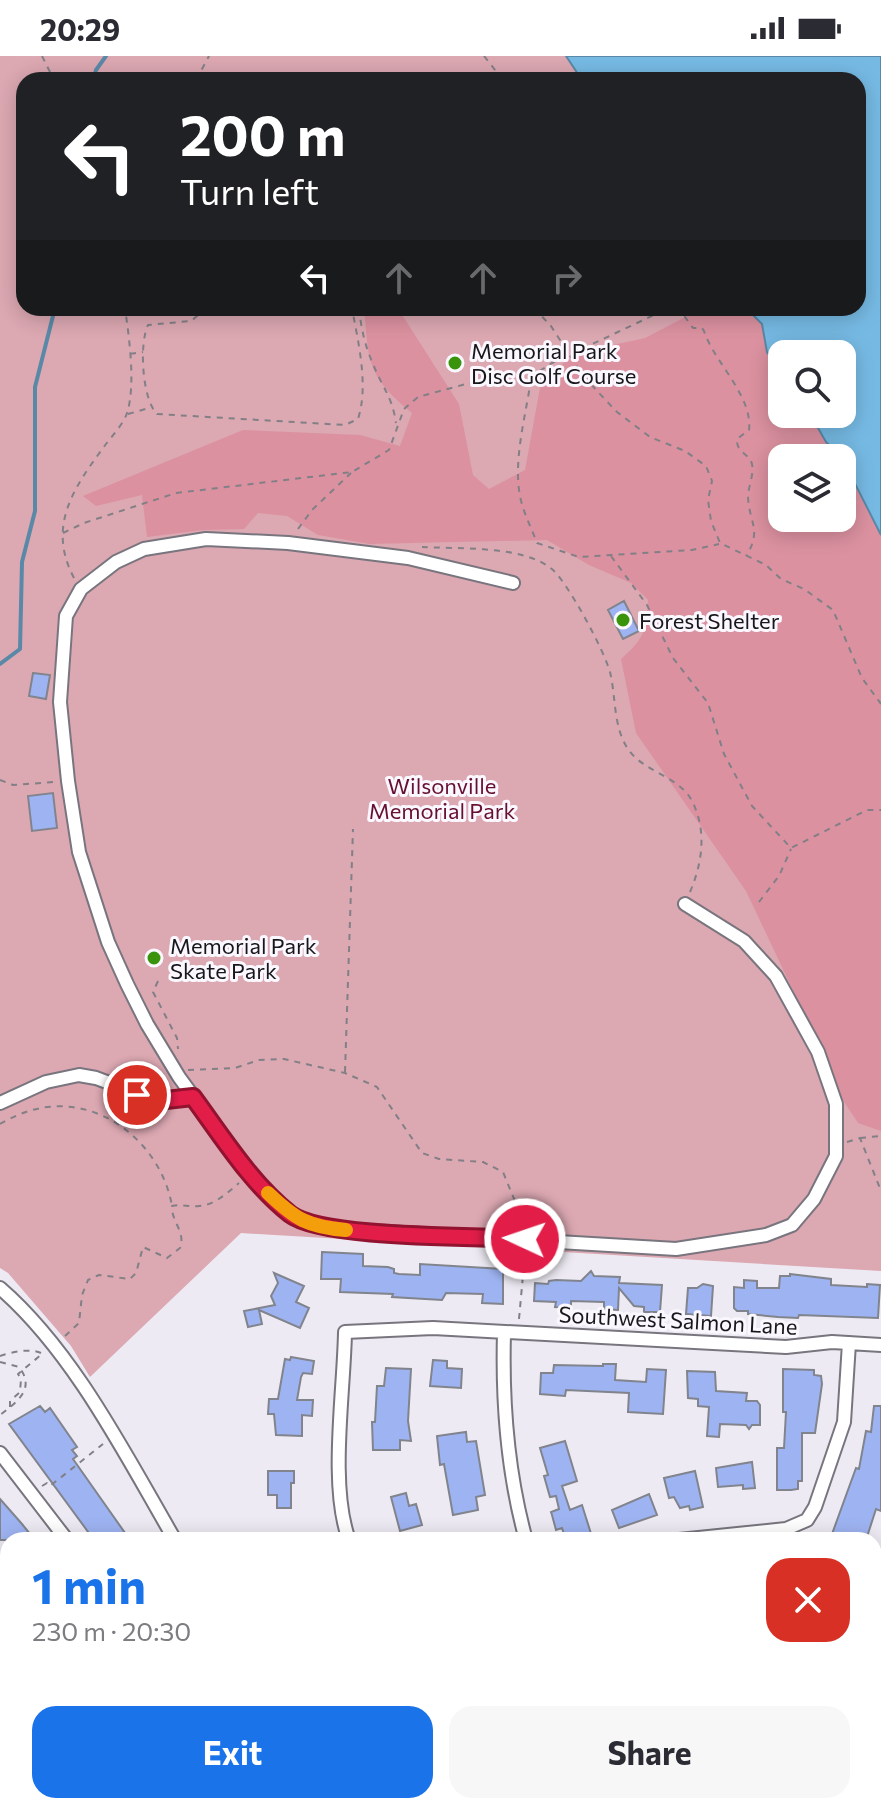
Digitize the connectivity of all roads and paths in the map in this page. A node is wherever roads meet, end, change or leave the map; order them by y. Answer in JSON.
{"nodes":[{"id":1,"x":484,"y":56,"type":"edge"},
{"id":2,"x":497,"y":72,"type":"edge"},
{"id":3,"x":197,"y":316,"type":"edge"},
{"id":4,"x":353,"y":316,"type":"edge"},
{"id":5,"x":360,"y":316,"type":"edge"},
{"id":6,"x":542,"y":316,"type":"edge"},
{"id":7,"x":652,"y":316,"type":"edge"},
{"id":8,"x":684,"y":316,"type":"edge"},
{"id":9,"x":133,"y":317,"type":"dead end"},
{"id":10,"x":126,"y":318,"type":"joint"},
{"id":11,"x":144,"y":352,"type":"junction"},
{"id":12,"x":129,"y":354,"type":"junction"},
{"id":13,"x":571,"y":356,"type":"junction"},
{"id":14,"x":532,"y":376,"type":"junction"},
{"id":15,"x":150,"y":408,"type":"junction"},
{"id":16,"x":127,"y":414,"type":"junction"},
{"id":17,"x":396,"y":426,"type":"junction"},
{"id":18,"x":352,"y":472,"type":"junction"},
{"id":19,"x":63,"y":533,"type":"junction"},
{"id":20,"x":288,"y":543,"type":"junction"},
{"id":21,"x":720,"y":543,"type":"junction"},
{"id":22,"x":409,"y":546,"type":"dead end"},
{"id":23,"x":611,"y":556,"type":"junction"},
{"id":24,"x":745,"y":557,"type":"junction"},
{"id":25,"x":513,"y":583,"type":"dead end"},
{"id":26,"x":81,"y":589,"type":"junction"},
{"id":27,"x":881,"y":704,"type":"edge"},
{"id":28,"x":0,"y":780,"type":"edge"},
{"id":29,"x":68,"y":781,"type":"junction"},
{"id":30,"x":881,"y":810,"type":"edge"},
{"id":31,"x":353,"y":829,"type":"dead end"},
{"id":32,"x":791,"y":848,"type":"junction"},
{"id":33,"x":759,"y":902,"type":"dead end"},
{"id":34,"x":685,"y":904,"type":"joint"},
{"id":35,"x":158,"y":981,"type":"dead end"},
{"id":36,"x":179,"y":1054,"type":"dead end"},
{"id":37,"x":183,"y":1061,"type":"dead end"},
{"id":38,"x":192,"y":1068,"type":"junction"},
{"id":39,"x":345,"y":1073,"type":"junction"},
{"id":40,"x":179,"y":1077,"type":"junction"},
{"id":41,"x":193,"y":1097,"type":"junction"},
{"id":42,"x":0,"y":1103,"type":"edge"},
{"id":43,"x":0,"y":1124,"type":"edge"},
{"id":44,"x":881,"y":1136,"type":"edge"},
{"id":45,"x":860,"y":1138,"type":"junction"},
{"id":46,"x":837,"y":1147,"type":"junction"},
{"id":47,"x":236,"y":1185,"type":"dead end"},
{"id":48,"x":881,"y":1191,"type":"edge"},
{"id":49,"x":172,"y":1206,"type":"junction"},
{"id":50,"x":526,"y":1229,"type":"dead end"},
{"id":51,"x":525,"y":1247,"type":"dead end"},
{"id":52,"x":0,"y":1288,"type":"edge"},
{"id":53,"x":519,"y":1319,"type":"dead end"},
{"id":54,"x":504,"y":1333,"type":"junction"},
{"id":55,"x":65,"y":1336,"type":"dead end"},
{"id":56,"x":849,"y":1343,"type":"junction"},
{"id":57,"x":881,"y":1345,"type":"edge"},
{"id":58,"x":0,"y":1356,"type":"edge"},
{"id":59,"x":0,"y":1362,"type":"edge"},
{"id":60,"x":22,"y":1370,"type":"junction"},
{"id":61,"x":0,"y":1415,"type":"edge"},
{"id":62,"x":114,"y":1436,"type":"junction"},
{"id":63,"x":0,"y":1453,"type":"edge"},
{"id":64,"x":32,"y":1494,"type":"junction"},
{"id":65,"x":61,"y":1532,"type":"edge"},
{"id":66,"x":170,"y":1532,"type":"edge"},
{"id":67,"x":347,"y":1532,"type":"edge"},
{"id":68,"x":524,"y":1532,"type":"edge"},
{"id":69,"x":757,"y":1532,"type":"edge"}],
"edges":[{"from":1,"to":2,"type":"path"},
{"from":3,"to":11,"type":"path"},
{"from":4,"to":15,"type":"path"},
{"from":5,"to":17,"type":"path"},
{"from":6,"to":13,"type":"path"},
{"from":7,"to":13,"type":"path"},
{"from":8,"to":24,"type":"path"},
{"from":9,"to":10,"type":"path"},
{"from":10,"to":12,"type":"path"},
{"from":11,"to":12,"type":"path"},
{"from":11,"to":15,"type":"path"},
{"from":12,"to":16,"type":"path"},
{"from":13,"to":14,"type":"path"},
{"from":13,"to":21,"type":"path"},
{"from":14,"to":17,"type":"path"},
{"from":14,"to":23,"type":"path"},
{"from":15,"to":16,"type":"path"},
{"from":16,"to":19,"type":"path"},
{"from":17,"to":18,"type":"path"},
{"from":18,"to":19,"type":"path"},
{"from":18,"to":20,"type":"path"},
{"from":19,"to":26,"type":"path"},
{"from":20,"to":25,"type":"street"},
{"from":20,"to":26,"type":"street"},
{"from":21,"to":23,"type":"path"},
{"from":21,"to":24,"type":"path"},
{"from":22,"to":34,"type":"path"},
{"from":23,"to":32,"type":"path"},
{"from":24,"to":27,"type":"path"},
{"from":26,"to":29,"type":"street"},
{"from":28,"to":29,"type":"path"},
{"from":29,"to":40,"type":"street"},
{"from":30,"to":32,"type":"path"},
{"from":31,"to":39,"type":"path"},
{"from":32,"to":33,"type":"path"},
{"from":34,"to":46,"type":"street"},
{"from":35,"to":36,"type":"path"},
{"from":37,"to":38,"type":"path"},
{"from":38,"to":39,"type":"path"},
{"from":38,"to":40,"type":"path"},
{"from":39,"to":50,"type":"path"},
{"from":40,"to":41,"type":"street"},
{"from":41,"to":42,"type":"street"},
{"from":41,"to":46,"type":"street"},
{"from":43,"to":49,"type":"path"},
{"from":44,"to":45,"type":"path"},
{"from":45,"to":46,"type":"path"},
{"from":45,"to":48,"type":"path"},
{"from":47,"to":49,"type":"path"},
{"from":49,"to":55,"type":"path"},
{"from":51,"to":53,"type":"path"},
{"from":52,"to":62,"type":"street"},
{"from":54,"to":56,"type":"street","name":"Southwest Salmon Lane"},
{"from":54,"to":67,"type":"street","name":"Southwest Salmon Lane"},
{"from":54,"to":68,"type":"street"},
{"from":56,"to":57,"type":"street","name":"Southwest Salmon Lane"},
{"from":56,"to":69,"type":"street"},
{"from":58,"to":60,"type":"path"},
{"from":59,"to":60,"type":"path"},
{"from":60,"to":61,"type":"path"},
{"from":62,"to":64,"type":"path"},
{"from":62,"to":66,"type":"street"},
{"from":63,"to":64,"type":"street"},
{"from":64,"to":65,"type":"street"}]}
